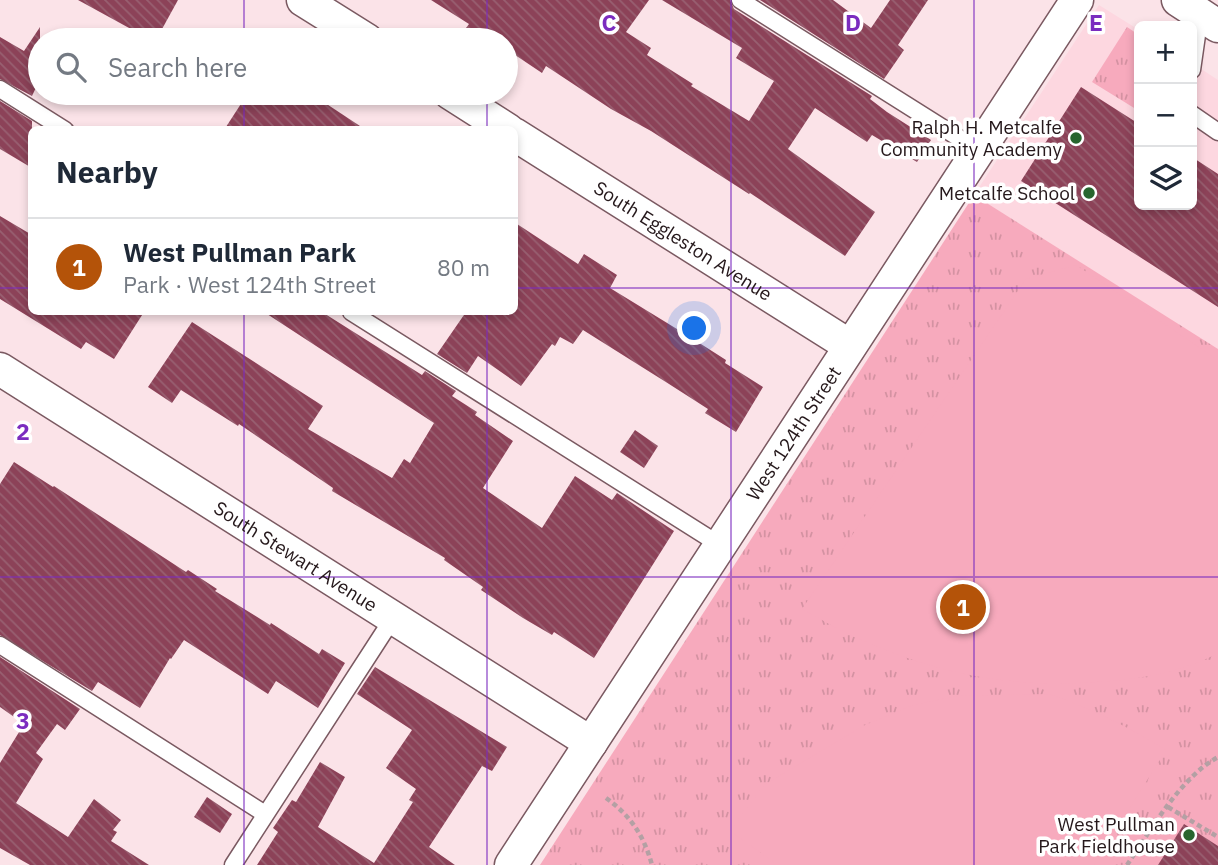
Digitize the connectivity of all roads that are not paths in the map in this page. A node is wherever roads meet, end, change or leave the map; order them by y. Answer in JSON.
{"nodes":[{"id":1,"x":303,"y":0,"type":"edge"},
{"id":2,"x":740,"y":0,"type":"edge"},
{"id":3,"x":1077,"y":0,"type":"edge"},
{"id":4,"x":348,"y":28,"type":"edge"},
{"id":5,"x":0,"y":89,"type":"edge"},
{"id":6,"x":469,"y":105,"type":"edge"},
{"id":7,"x":1197,"y":117,"type":"edge"},
{"id":8,"x":59,"y":126,"type":"edge"},
{"id":9,"x":502,"y":126,"type":"edge"},
{"id":10,"x":1218,"y":132,"type":"edge"},
{"id":11,"x":518,"y":137,"type":"edge"},
{"id":12,"x":978,"y":150,"type":"junction"},
{"id":13,"x":356,"y":315,"type":"edge"},
{"id":14,"x":850,"y":346,"type":"junction"},
{"id":15,"x":0,"y":369,"type":"edge"},
{"id":16,"x":720,"y":545,"type":"junction"},
{"id":17,"x":394,"y":618,"type":"junction"},
{"id":18,"x":0,"y":645,"type":"edge"},
{"id":19,"x":591,"y":743,"type":"junction"},
{"id":20,"x":265,"y":814,"type":"junction"},
{"id":21,"x":233,"y":865,"type":"edge"},
{"id":22,"x":512,"y":865,"type":"edge"}],
"edges":[{"from":1,"to":4,"type":"street"},
{"from":2,"to":12,"type":"lane"},
{"from":3,"to":12,"type":"street","name":"West 124th Street"},
{"from":5,"to":8,"type":"lane"},
{"from":6,"to":9,"type":"street"},
{"from":7,"to":10,"type":"lane"},
{"from":11,"to":14,"type":"street","name":"South Eggleston Avenue"},
{"from":12,"to":14,"type":"street","name":"West 124th Street"},
{"from":13,"to":16,"type":"lane"},
{"from":14,"to":16,"type":"street","name":"West 124th Street"},
{"from":15,"to":17,"type":"street","name":"South Stewart Avenue"},
{"from":16,"to":19,"type":"street","name":"West 124th Street"},
{"from":17,"to":19,"type":"street","name":"South Stewart Avenue"},
{"from":17,"to":20,"type":"lane"},
{"from":18,"to":20,"type":"lane"},
{"from":19,"to":22,"type":"street","name":"West 124th Street"},
{"from":20,"to":21,"type":"lane"}]}
